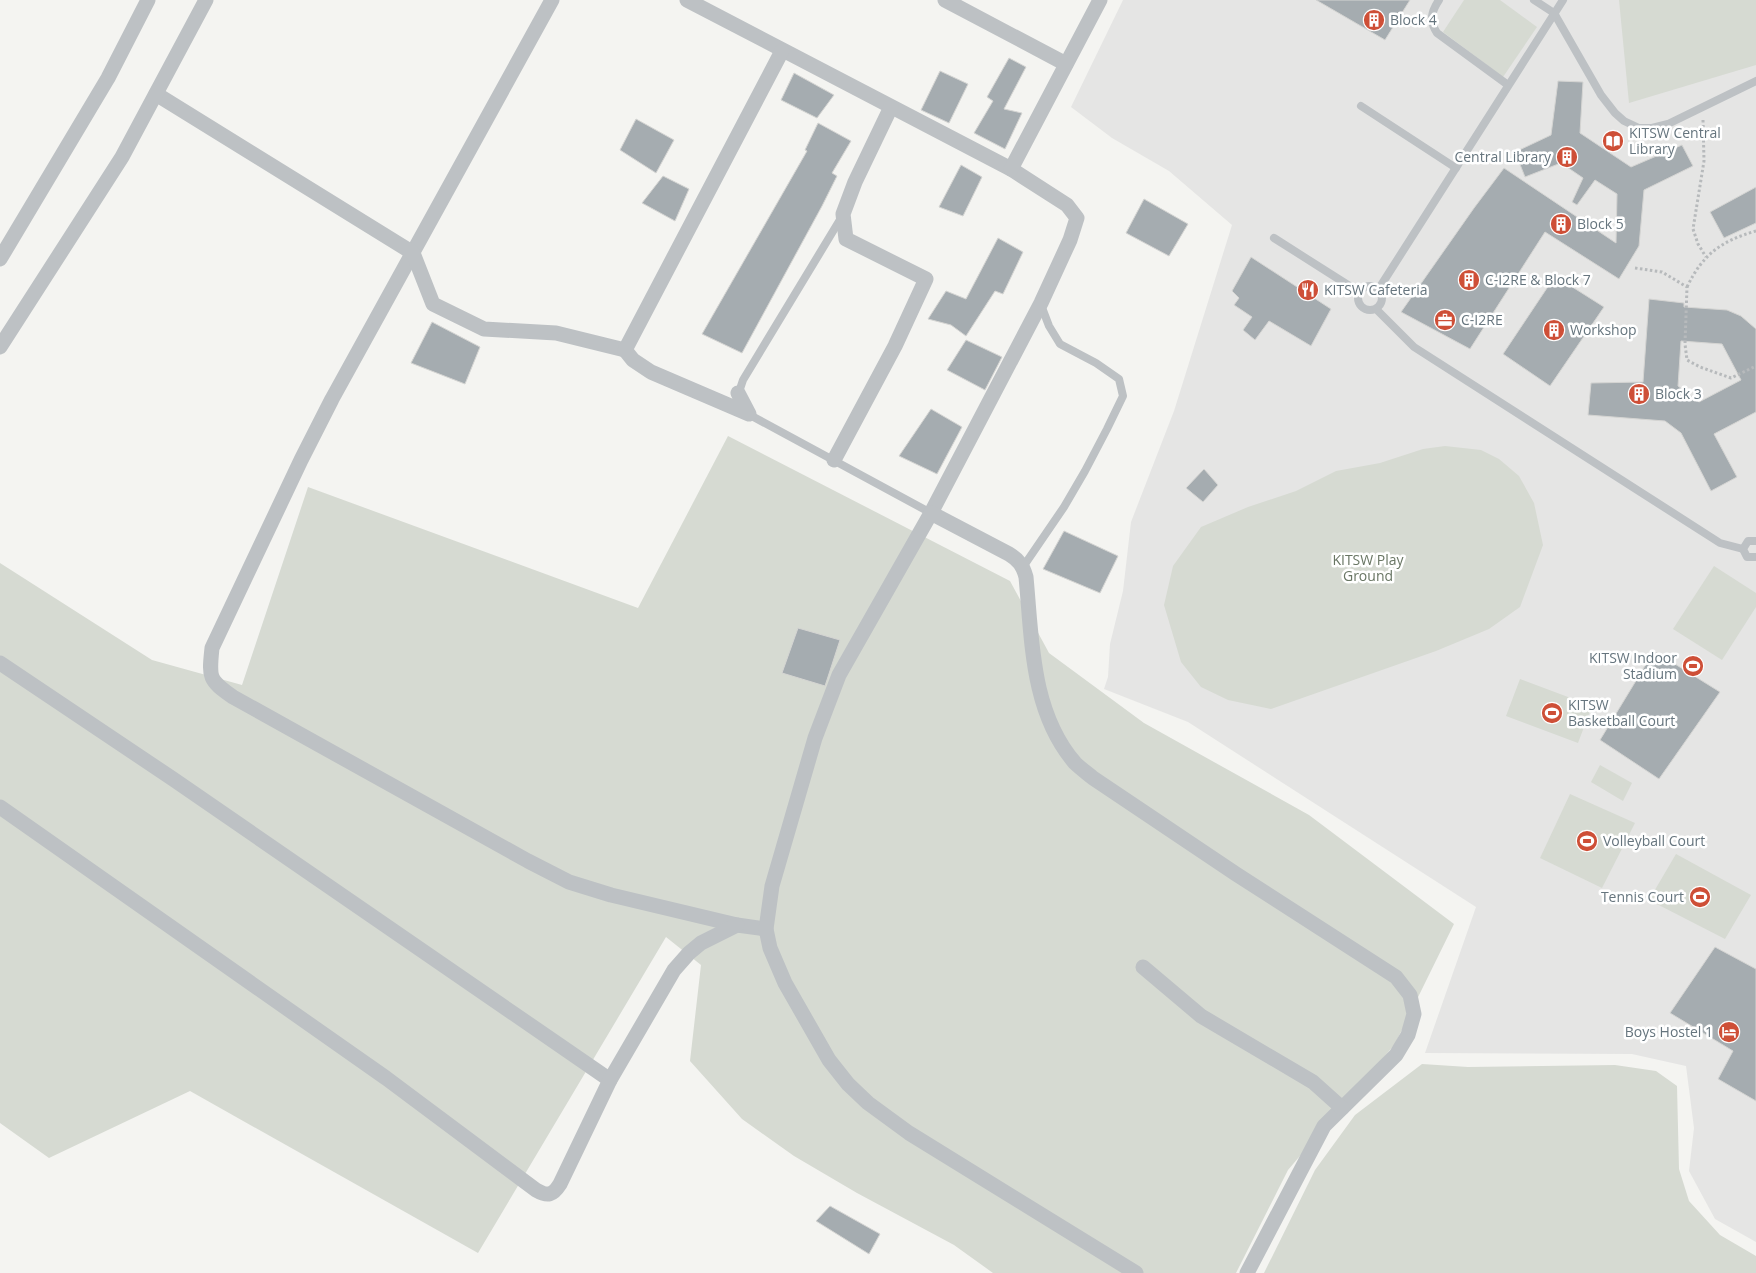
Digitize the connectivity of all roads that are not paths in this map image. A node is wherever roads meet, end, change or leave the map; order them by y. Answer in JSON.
{"nodes":[{"id":1,"x":148,"y":0,"type":"edge"},
{"id":2,"x":206,"y":0,"type":"edge"},
{"id":3,"x":552,"y":0,"type":"edge"},
{"id":4,"x":688,"y":0,"type":"edge"},
{"id":5,"x":945,"y":0,"type":"edge"},
{"id":6,"x":1100,"y":0,"type":"edge"},
{"id":7,"x":1439,"y":0,"type":"edge"},
{"id":8,"x":1534,"y":0,"type":"edge"},
{"id":9,"x":1563,"y":0,"type":"edge"},
{"id":10,"x":971,"y":6,"type":"edge"},
{"id":11,"x":1554,"y":14,"type":"junction"},
{"id":12,"x":782,"y":51,"type":"junction"},
{"id":13,"x":1066,"y":64,"type":"junction"},
{"id":14,"x":1756,"y":81,"type":"edge"},
{"id":15,"x":1508,"y":85,"type":"junction"},
{"id":16,"x":156,"y":94,"type":"junction"},
{"id":17,"x":1361,"y":106,"type":"dead end"},
{"id":18,"x":891,"y":107,"type":"junction"},
{"id":19,"x":1456,"y":168,"type":"junction"},
{"id":20,"x":1011,"y":169,"type":"junction"},
{"id":21,"x":843,"y":214,"type":"junction"},
{"id":22,"x":1274,"y":238,"type":"dead end"},
{"id":23,"x":413,"y":253,"type":"junction"},
{"id":24,"x":0,"y":260,"type":"edge"},
{"id":25,"x":1378,"y":290,"type":"junction"},
{"id":26,"x":1359,"y":292,"type":"junction"},
{"id":27,"x":1041,"y":303,"type":"junction"},
{"id":28,"x":1376,"y":309,"type":"junction"},
{"id":29,"x":0,"y":348,"type":"edge"},
{"id":30,"x":626,"y":350,"type":"junction"},
{"id":31,"x":738,"y":393,"type":"joint"},
{"id":32,"x":749,"y":414,"type":"junction"},
{"id":33,"x":834,"y":460,"type":"junction"},
{"id":34,"x":932,"y":513,"type":"junction"},
{"id":35,"x":1756,"y":541,"type":"edge"},
{"id":36,"x":1743,"y":549,"type":"junction"},
{"id":37,"x":1755,"y":558,"type":"edge"},
{"id":38,"x":1023,"y":567,"type":"junction"},
{"id":39,"x":0,"y":663,"type":"edge"},
{"id":40,"x":0,"y":807,"type":"edge"},
{"id":41,"x":737,"y":925,"type":"junction"},
{"id":42,"x":766,"y":929,"type":"junction"},
{"id":43,"x":1143,"y":967,"type":"dead end"},
{"id":44,"x":610,"y":1080,"type":"junction"},
{"id":45,"x":1342,"y":1108,"type":"junction"},
{"id":46,"x":1136,"y":1273,"type":"edge"},
{"id":47,"x":1248,"y":1273,"type":"edge"}],
"edges":[{"from":1,"to":24,"type":"street"},
{"from":2,"to":16,"type":"street"},
{"from":3,"to":23,"type":"street"},
{"from":4,"to":12,"type":"street"},
{"from":5,"to":10,"type":"street"},
{"from":6,"to":13,"type":"street"},
{"from":7,"to":15,"type":"lane"},
{"from":8,"to":11,"type":"lane"},
{"from":9,"to":11,"type":"lane"},
{"from":10,"to":13,"type":"street"},
{"from":11,"to":14,"type":"lane"},
{"from":11,"to":15,"type":"lane"},
{"from":12,"to":18,"type":"street"},
{"from":12,"to":30,"type":"street"},
{"from":13,"to":20,"type":"street"},
{"from":15,"to":19,"type":"lane"},
{"from":16,"to":23,"type":"street"},
{"from":16,"to":29,"type":"street"},
{"from":17,"to":19,"type":"lane"},
{"from":18,"to":20,"type":"street"},
{"from":18,"to":21,"type":"street"},
{"from":19,"to":25,"type":"lane"},
{"from":20,"to":27,"type":"street"},
{"from":21,"to":31,"type":"lane"},
{"from":21,"to":33,"type":"street"},
{"from":22,"to":26,"type":"lane"},
{"from":23,"to":30,"type":"street"},
{"from":23,"to":41,"type":"street"},
{"from":25,"to":26,"type":"lane"},
{"from":25,"to":28,"type":"lane"},
{"from":26,"to":28,"type":"lane"},
{"from":27,"to":34,"type":"street"},
{"from":27,"to":38,"type":"lane"},
{"from":28,"to":36,"type":"lane"},
{"from":30,"to":32,"type":"street"},
{"from":31,"to":32,"type":"street"},
{"from":32,"to":33,"type":"lane"},
{"from":33,"to":34,"type":"lane"},
{"from":34,"to":38,"type":"street"},
{"from":34,"to":42,"type":"street"},
{"from":35,"to":36,"type":"lane"},
{"from":36,"to":37,"type":"lane"},
{"from":38,"to":45,"type":"street"},
{"from":39,"to":44,"type":"street"},
{"from":40,"to":44,"type":"street"},
{"from":41,"to":42,"type":"street"},
{"from":41,"to":44,"type":"street"},
{"from":42,"to":46,"type":"street"},
{"from":43,"to":45,"type":"street"},
{"from":45,"to":47,"type":"street"}]}
